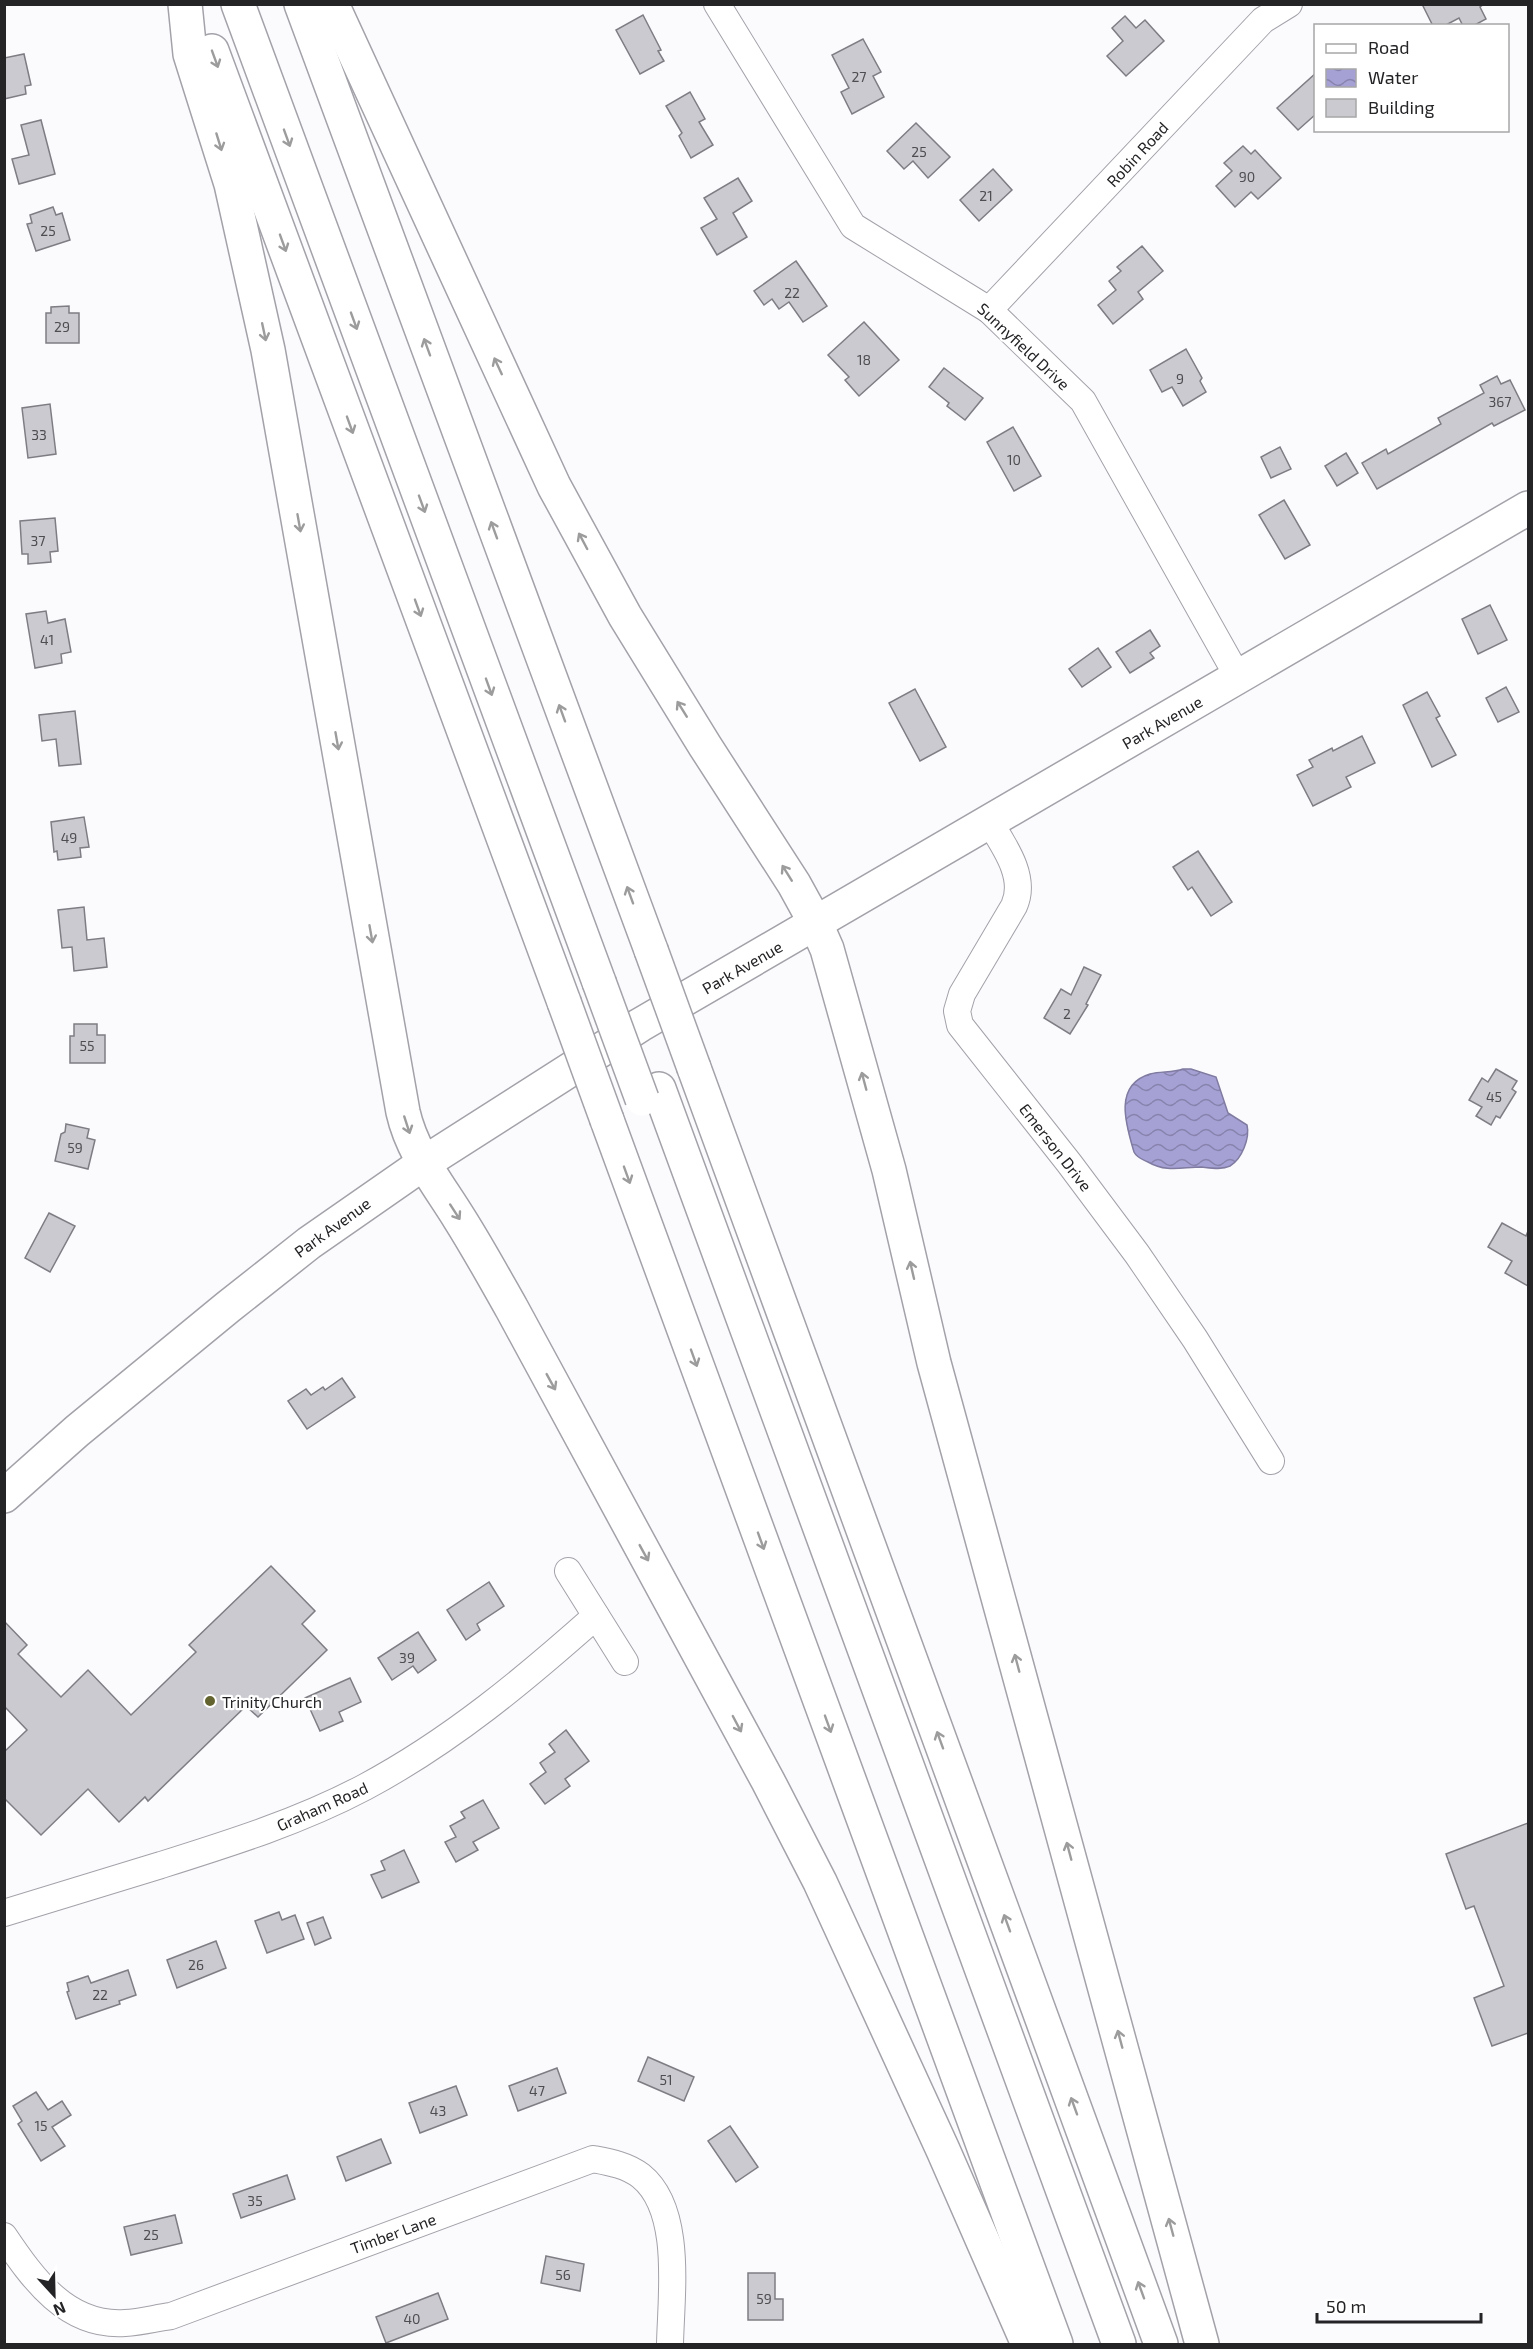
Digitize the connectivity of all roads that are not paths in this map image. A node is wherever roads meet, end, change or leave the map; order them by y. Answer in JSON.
{"nodes":[{"id":1,"x":184,"y":4,"type":"edge"},
{"id":2,"x":195,"y":4,"type":"edge"},
{"id":3,"x":238,"y":4,"type":"edge"},
{"id":4,"x":260,"y":4,"type":"edge"},
{"id":5,"x":301,"y":4,"type":"edge"},
{"id":6,"x":332,"y":4,"type":"edge"},
{"id":7,"x":717,"y":4,"type":"edge"},
{"id":8,"x":1289,"y":4,"type":"edge"},
{"id":9,"x":989,"y":310,"type":"junction"},
{"id":10,"x":1528,"y":508,"type":"edge"},
{"id":11,"x":1238,"y":677,"type":"junction"},
{"id":12,"x":990,"y":823,"type":"junction"},
{"id":13,"x":816,"y":924,"type":"junction"},
{"id":14,"x":608,"y":976,"type":"junction"},
{"id":15,"x":650,"y":1094,"type":"junction"},
{"id":16,"x":424,"y":1162,"type":"junction"},
{"id":17,"x":1271,"y":1461,"type":"dead end"},
{"id":18,"x":6,"y":1493,"type":"edge"},
{"id":19,"x":568,"y":1571,"type":"dead end"},
{"id":20,"x":596,"y":1616,"type":"junction"},
{"id":21,"x":625,"y":1662,"type":"dead end"},
{"id":22,"x":4,"y":1913,"type":"edge"},
{"id":23,"x":4,"y":2236,"type":"edge"},
{"id":24,"x":670,"y":2344,"type":"edge"},
{"id":25,"x":1028,"y":2344,"type":"edge"},
{"id":26,"x":1056,"y":2344,"type":"edge"},
{"id":27,"x":1098,"y":2344,"type":"edge"},
{"id":28,"x":1119,"y":2344,"type":"edge"},
{"id":29,"x":1161,"y":2344,"type":"edge"},
{"id":30,"x":1202,"y":2344,"type":"edge"}],
"edges":[{"from":1,"to":16,"type":"main road","one_way":true},
{"from":2,"to":26,"type":"main road","one_way":true,"bridge":true},
{"from":3,"to":14,"type":"main road","one_way":true},
{"from":4,"to":14,"type":"main road"},
{"from":29,"to":5,"type":"main road","one_way":true,"bridge":true},
{"from":13,"to":6,"type":"main road","one_way":true},
{"from":7,"to":9,"type":"street","name":"Sunnyfield Drive"},
{"from":8,"to":9,"type":"street","name":"Robin Road"},
{"from":9,"to":11,"type":"street","name":"Sunnyfield Drive"},
{"from":10,"to":11,"type":"main road","name":"Park Avenue"},
{"from":11,"to":12,"type":"main road","name":"Park Avenue"},
{"from":12,"to":13,"type":"main road","name":"Park Avenue"},
{"from":12,"to":17,"type":"street","name":"Emerson Drive"},
{"from":13,"to":16,"type":"main road","name":"Park Avenue"},
{"from":30,"to":13,"type":"main road","one_way":true},
{"from":14,"to":15,"type":"main road","bridge":true},
{"from":15,"to":27,"type":"main road"},
{"from":15,"to":28,"type":"main road"},
{"from":16,"to":18,"type":"main road","name":"Park Avenue"},
{"from":16,"to":25,"type":"main road","one_way":true},
{"from":19,"to":20,"type":"street"},
{"from":20,"to":21,"type":"street"},
{"from":20,"to":22,"type":"street","name":"Graham Road"},
{"from":23,"to":24,"type":"street","name":"Timber Lane"}]}
